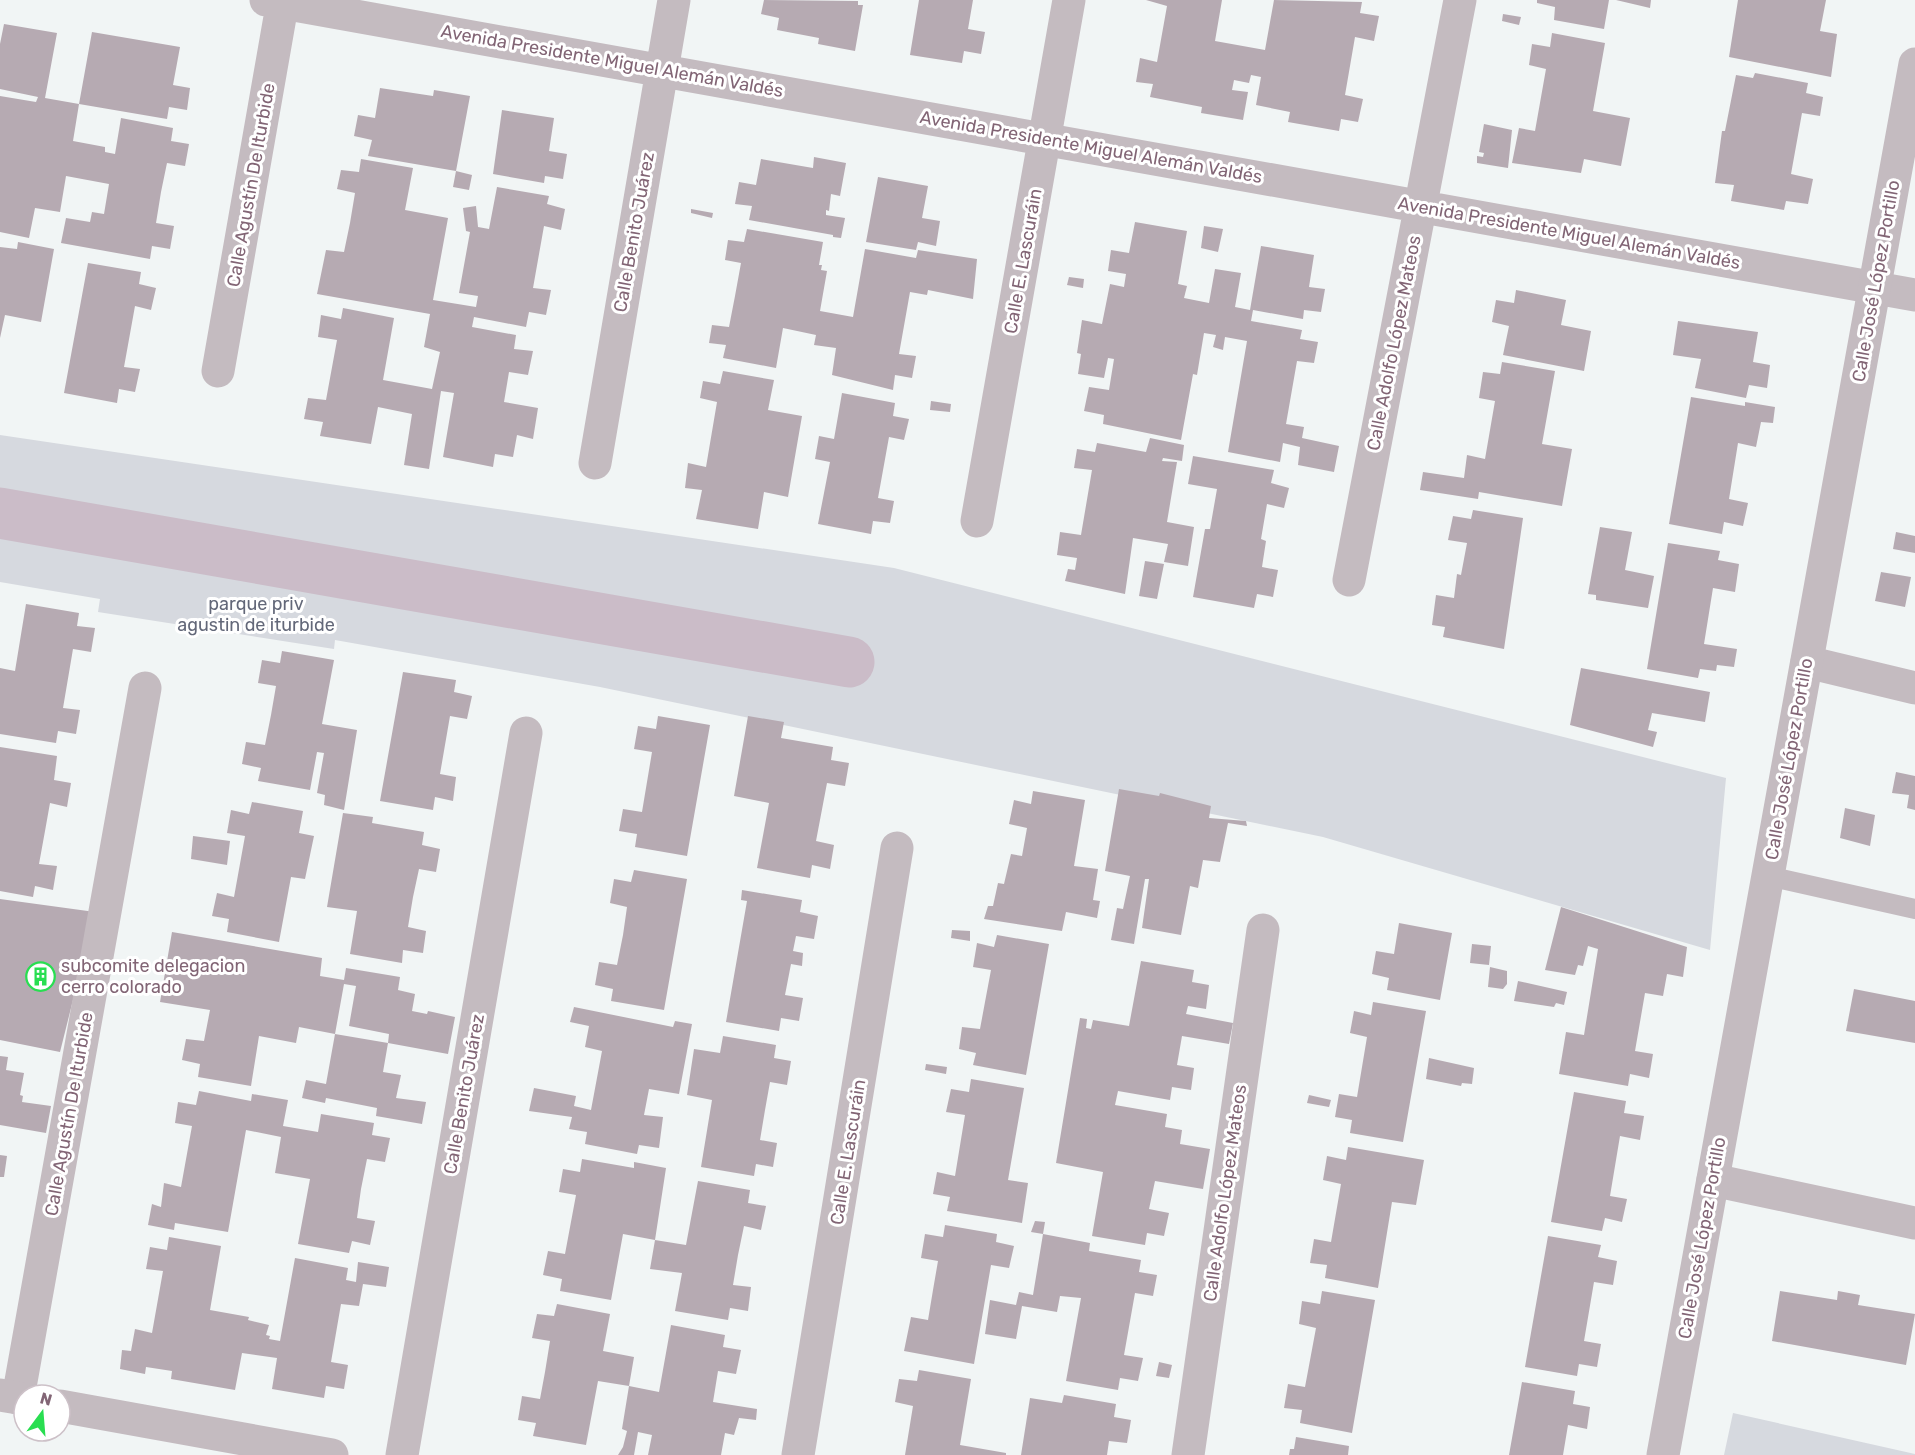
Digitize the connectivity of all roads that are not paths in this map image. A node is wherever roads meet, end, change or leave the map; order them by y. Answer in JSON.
{"nodes":[{"id":1,"x":674,"y":0,"type":"edge"},
{"id":2,"x":1069,"y":0,"type":"edge"},
{"id":3,"x":1460,"y":0,"type":"edge"},
{"id":4,"x":277,"y":1,"type":"edge"},
{"id":5,"x":1915,"y":64,"type":"edge"},
{"id":6,"x":662,"y":70,"type":"junction"},
{"id":7,"x":1045,"y":139,"type":"junction"},
{"id":8,"x":1421,"y":206,"type":"junction"},
{"id":9,"x":1875,"y":287,"type":"junction"},
{"id":10,"x":1915,"y":295,"type":"edge"},
{"id":11,"x":218,"y":371,"type":"dead end"},
{"id":12,"x":595,"y":464,"type":"dead end"},
{"id":13,"x":977,"y":521,"type":"dead end"},
{"id":14,"x":1349,"y":580,"type":"dead end"},
{"id":15,"x":1807,"y":662,"type":"junction"},
{"id":16,"x":145,"y":688,"type":"dead end"},
{"id":17,"x":1915,"y":688,"type":"edge"},
{"id":18,"x":526,"y":733,"type":"dead end"},
{"id":19,"x":897,"y":848,"type":"dead end"},
{"id":20,"x":1768,"y":876,"type":"junction"},
{"id":21,"x":1915,"y":909,"type":"edge"},
{"id":22,"x":1263,"y":930,"type":"dead end"},
{"id":23,"x":1713,"y":1180,"type":"junction"},
{"id":24,"x":1915,"y":1223,"type":"edge"},
{"id":25,"x":17,"y":1383,"type":"edge"},
{"id":26,"x":72,"y":1408,"type":"edge"},
{"id":27,"x":332,"y":1455,"type":"edge"},
{"id":28,"x":402,"y":1455,"type":"edge"},
{"id":29,"x":798,"y":1455,"type":"edge"},
{"id":30,"x":1188,"y":1455,"type":"edge"},
{"id":31,"x":1663,"y":1455,"type":"edge"}],
"edges":[{"from":1,"to":6,"type":"street","name":"Calle Benito Juárez"},
{"from":2,"to":7,"type":"street","name":"Calle E. Lascuráin"},
{"from":3,"to":8,"type":"street","name":"Calle Adolfo López Mateos"},
{"from":4,"to":6,"type":"street","name":"Avenida Presidente Miguel Alemán Valdés"},
{"from":4,"to":11,"type":"street","name":"Calle Agustín De Iturbide"},
{"from":5,"to":9,"type":"street","name":"Calle José López Portillo"},
{"from":6,"to":7,"type":"street","name":"Avenida Presidente Miguel Alemán Valdés"},
{"from":6,"to":12,"type":"street","name":"Calle Benito Juárez"},
{"from":7,"to":8,"type":"street","name":"Avenida Presidente Miguel Alemán Valdés"},
{"from":7,"to":13,"type":"street","name":"Calle E. Lascuráin"},
{"from":8,"to":9,"type":"street","name":"Avenida Presidente Miguel Alemán Valdés"},
{"from":8,"to":14,"type":"street","name":"Calle Adolfo López Mateos"},
{"from":9,"to":10,"type":"street","name":"Avenida Presidente Miguel Alemán Valdés"},
{"from":9,"to":15,"type":"street","name":"Calle José López Portillo"},
{"from":15,"to":17,"type":"street"},
{"from":15,"to":20,"type":"street","name":"Calle José López Portillo"},
{"from":16,"to":25,"type":"street","name":"Calle Agustín De Iturbide"},
{"from":18,"to":28,"type":"street","name":"Calle Benito Juárez"},
{"from":19,"to":29,"type":"street","name":"Calle E. Lascuráin"},
{"from":20,"to":21,"type":"lane"},
{"from":20,"to":23,"type":"street","name":"Calle José López Portillo"},
{"from":22,"to":30,"type":"street","name":"Calle Adolfo López Mateos"},
{"from":23,"to":24,"type":"street"},
{"from":23,"to":31,"type":"street","name":"Calle José López Portillo"},
{"from":26,"to":27,"type":"street"}]}
